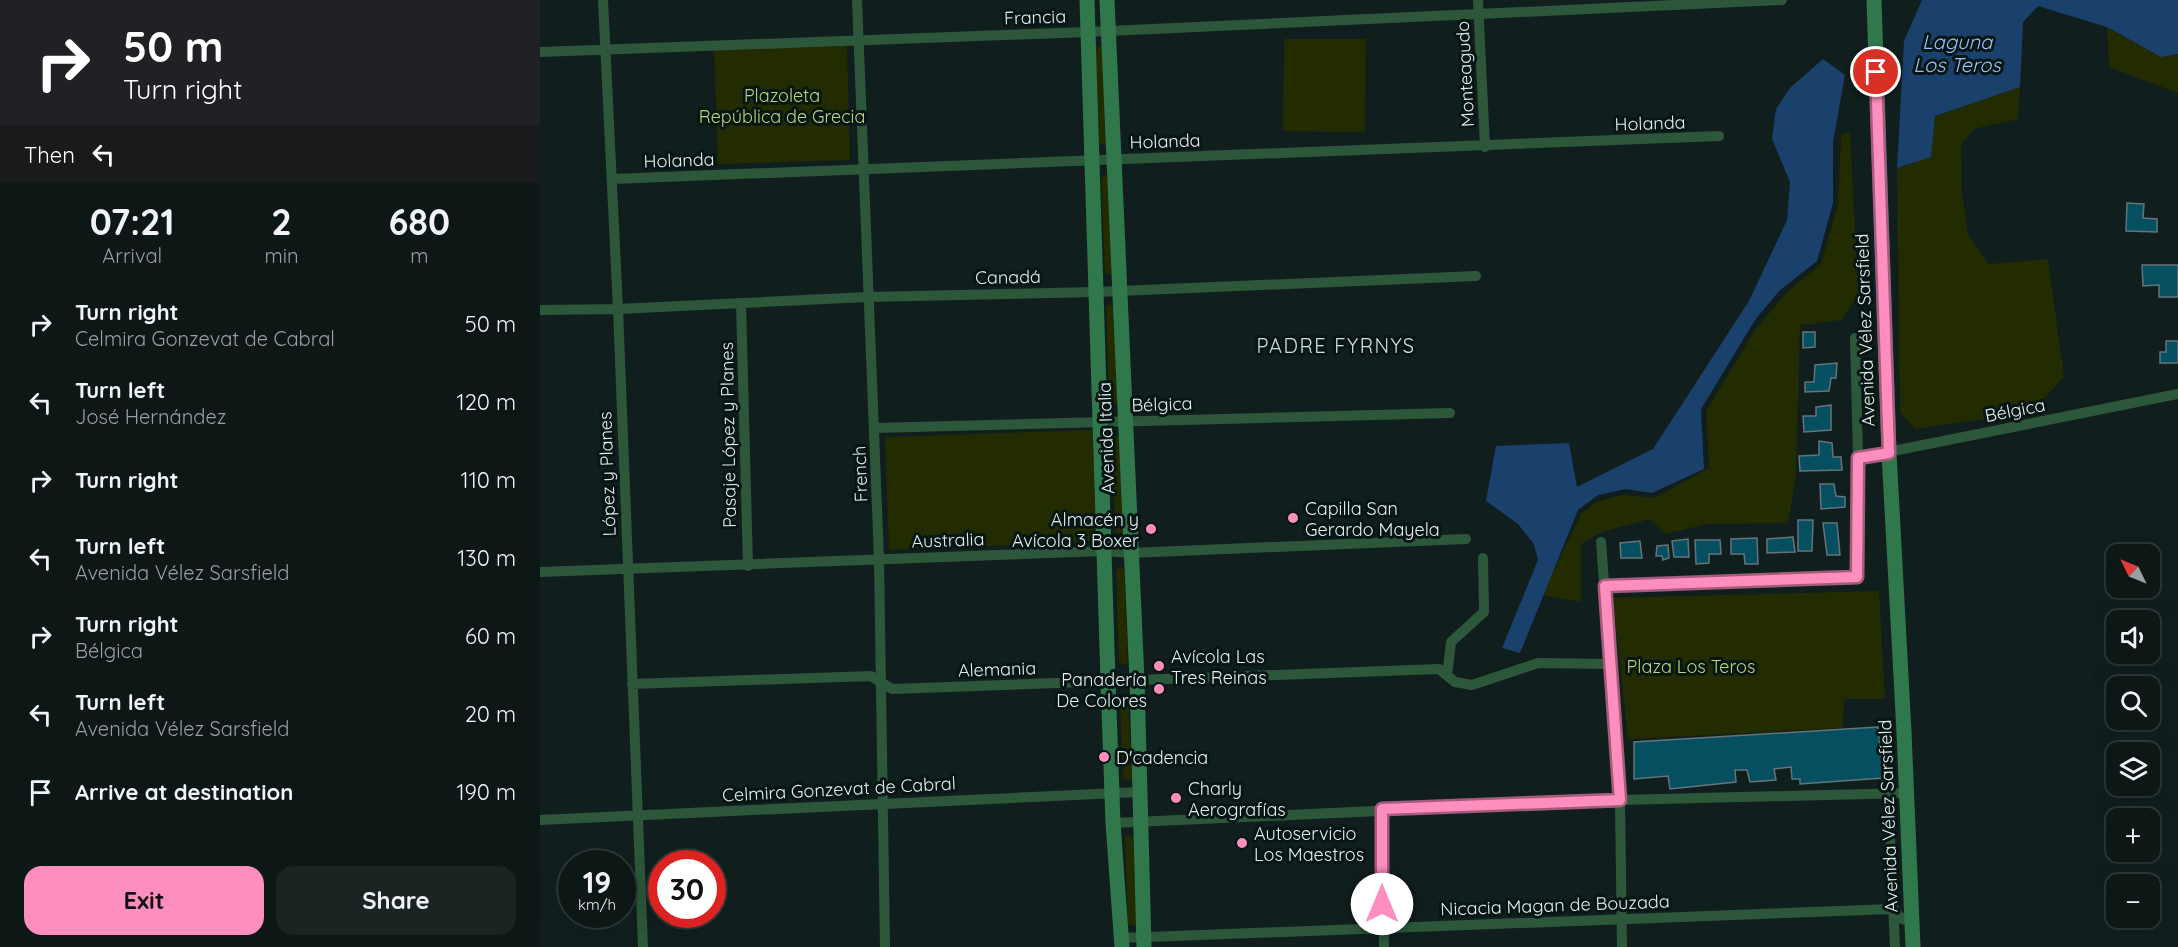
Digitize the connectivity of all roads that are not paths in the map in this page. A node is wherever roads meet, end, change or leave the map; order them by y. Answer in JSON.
{"nodes":[{"id":1,"x":603,"y":0,"type":"edge"},
{"id":2,"x":857,"y":0,"type":"edge"},
{"id":3,"x":1087,"y":0,"type":"edge"},
{"id":4,"x":1107,"y":0,"type":"edge"},
{"id":5,"x":1478,"y":0,"type":"edge"},
{"id":6,"x":1782,"y":0,"type":"edge"},
{"id":7,"x":1874,"y":0,"type":"edge"},
{"id":8,"x":1479,"y":15,"type":"junction"},
{"id":9,"x":1108,"y":31,"type":"junction"},
{"id":10,"x":1088,"y":32,"type":"junction"},
{"id":11,"x":859,"y":40,"type":"junction"},
{"id":12,"x":606,"y":49,"type":"junction"},
{"id":13,"x":540,"y":52,"type":"edge"},
{"id":14,"x":1719,"y":136,"type":"dead end"},
{"id":15,"x":1485,"y":147,"type":"junction"},
{"id":16,"x":1093,"y":160,"type":"junction"},
{"id":17,"x":1116,"y":160,"type":"junction"},
{"id":18,"x":863,"y":170,"type":"junction"},
{"id":19,"x":612,"y":179,"type":"junction"},
{"id":20,"x":1476,"y":276,"type":"dead end"},
{"id":21,"x":1119,"y":291,"type":"junction"},
{"id":22,"x":1096,"y":292,"type":"junction"},
{"id":23,"x":867,"y":297,"type":"junction"},
{"id":24,"x":741,"y":303,"type":"junction"},
{"id":25,"x":618,"y":309,"type":"junction"},
{"id":26,"x":540,"y":310,"type":"edge"},
{"id":27,"x":1855,"y":338,"type":"dead end"},
{"id":28,"x":2178,"y":394,"type":"edge"},
{"id":29,"x":1450,"y":413,"type":"dead end"},
{"id":30,"x":1099,"y":422,"type":"junction"},
{"id":31,"x":1125,"y":422,"type":"junction"},
{"id":32,"x":875,"y":428,"type":"junction"},
{"id":33,"x":1889,"y":453,"type":"junction"},
{"id":34,"x":1858,"y":458,"type":"junction"},
{"id":35,"x":1466,"y":539,"type":"dead end"},
{"id":36,"x":1601,"y":542,"type":"dead end"},
{"id":37,"x":1103,"y":551,"type":"junction"},
{"id":38,"x":1131,"y":553,"type":"junction"},
{"id":39,"x":1483,"y":558,"type":"dead end"},
{"id":40,"x":879,"y":559,"type":"junction"},
{"id":41,"x":748,"y":566,"type":"junction"},
{"id":42,"x":627,"y":570,"type":"junction"},
{"id":43,"x":540,"y":572,"type":"edge"},
{"id":44,"x":1605,"y":586,"type":"junction"},
{"id":45,"x":1609,"y":664,"type":"junction"},
{"id":46,"x":1447,"y":676,"type":"junction"},
{"id":47,"x":1137,"y":680,"type":"junction"},
{"id":48,"x":1108,"y":681,"type":"junction"},
{"id":49,"x":882,"y":683,"type":"junction"},
{"id":50,"x":632,"y":684,"type":"junction"},
{"id":51,"x":1113,"y":792,"type":"junction"},
{"id":52,"x":1139,"y":792,"type":"junction"},
{"id":53,"x":1907,"y":792,"type":"junction"},
{"id":54,"x":1888,"y":794,"type":"junction"},
{"id":55,"x":1620,"y":800,"type":"junction"},
{"id":56,"x":883,"y":803,"type":"junction"},
{"id":57,"x":1382,"y":809,"type":"junction"},
{"id":58,"x":637,"y":816,"type":"junction"},
{"id":59,"x":540,"y":820,"type":"edge"},
{"id":60,"x":1141,"y":822,"type":"junction"},
{"id":61,"x":1113,"y":823,"type":"junction"},
{"id":62,"x":1893,"y":909,"type":"junction"},
{"id":63,"x":1621,"y":919,"type":"junction"},
{"id":64,"x":1912,"y":922,"type":"junction"},
{"id":65,"x":1383,"y":928,"type":"junction"},
{"id":66,"x":1143,"y":942,"type":"edge"},
{"id":67,"x":1122,"y":943,"type":"edge"},
{"id":68,"x":643,"y":947,"type":"edge"},
{"id":69,"x":885,"y":947,"type":"edge"},
{"id":70,"x":1384,"y":947,"type":"edge"},
{"id":71,"x":1622,"y":947,"type":"edge"},
{"id":72,"x":1895,"y":947,"type":"edge"},
{"id":73,"x":1913,"y":947,"type":"edge"}],
"edges":[{"from":1,"to":12,"type":"street","name":"López y Planes"},
{"from":2,"to":11,"type":"street","name":"French"},
{"from":3,"to":10,"type":"main road","name":"Avenida Italia"},
{"from":4,"to":9,"type":"main road","name":"Avenida Italia"},
{"from":5,"to":8,"type":"street","name":"Monteagudo"},
{"from":6,"to":8,"type":"street","name":"Francia"},
{"from":7,"to":33,"type":"main road","name":"Avenida Vélez Sarsfield"},
{"from":8,"to":9,"type":"street","name":"Francia"},
{"from":8,"to":15,"type":"street","name":"Monteagudo"},
{"from":9,"to":10,"type":"street","name":"Francia"},
{"from":9,"to":17,"type":"main road","name":"Avenida Italia"},
{"from":10,"to":11,"type":"street","name":"Francia"},
{"from":10,"to":16,"type":"main road","name":"Avenida Italia"},
{"from":11,"to":12,"type":"street","name":"Francia"},
{"from":11,"to":18,"type":"street","name":"French"},
{"from":12,"to":13,"type":"street","name":"Francia"},
{"from":12,"to":19,"type":"street","name":"López y Planes"},
{"from":14,"to":15,"type":"street","name":"Holanda"},
{"from":15,"to":17,"type":"street","name":"Holanda"},
{"from":16,"to":17,"type":"street","name":"Holanda"},
{"from":16,"to":18,"type":"street","name":"Holanda"},
{"from":16,"to":22,"type":"main road","name":"Avenida Italia"},
{"from":17,"to":21,"type":"main road","name":"Avenida Italia"},
{"from":18,"to":19,"type":"street","name":"Holanda"},
{"from":18,"to":23,"type":"street","name":"French"},
{"from":19,"to":25,"type":"street","name":"López y Planes"},
{"from":20,"to":21,"type":"street","name":"Canadá"},
{"from":21,"to":22,"type":"street","name":"Canadá"},
{"from":21,"to":31,"type":"main road","name":"Avenida Italia"},
{"from":22,"to":23,"type":"street","name":"Canadá"},
{"from":22,"to":30,"type":"main road","name":"Avenida Italia"},
{"from":23,"to":24,"type":"street","name":"Canadá"},
{"from":23,"to":32,"type":"street","name":"French"},
{"from":24,"to":25,"type":"street","name":"Canadá"},
{"from":24,"to":41,"type":"street","name":"Pasaje López y Planes"},
{"from":25,"to":26,"type":"street","name":"Canadá"},
{"from":25,"to":42,"type":"street","name":"López y Planes"},
{"from":27,"to":34,"type":"street","name":"Avenida Vélez Sarsfield"},
{"from":28,"to":33,"type":"street","name":"Bélgica"},
{"from":29,"to":31,"type":"street","name":"Bélgica"},
{"from":30,"to":31,"type":"street","name":"Bélgica"},
{"from":30,"to":32,"type":"street","name":"Bélgica"},
{"from":30,"to":37,"type":"main road","name":"Avenida Italia"},
{"from":31,"to":38,"type":"main road","name":"Avenida Italia"},
{"from":32,"to":40,"type":"street","name":"French"},
{"from":33,"to":34,"type":"street","name":"Bélgica"},
{"from":33,"to":53,"type":"main road","name":"Avenida Vélez Sarsfield"},
{"from":34,"to":44,"type":"street","name":"Avenida Vélez Sarsfield"},
{"from":35,"to":38,"type":"street","name":"Australia"},
{"from":36,"to":44,"type":"street"},
{"from":37,"to":38,"type":"street","name":"Australia"},
{"from":37,"to":40,"type":"street","name":"Australia"},
{"from":37,"to":48,"type":"main road","name":"Avenida Italia"},
{"from":38,"to":47,"type":"main road","name":"Avenida Italia"},
{"from":39,"to":46,"type":"street"},
{"from":40,"to":41,"type":"street","name":"Australia"},
{"from":40,"to":49,"type":"street","name":"French"},
{"from":41,"to":42,"type":"street","name":"Australia"},
{"from":42,"to":43,"type":"street","name":"Australia"},
{"from":42,"to":50,"type":"street","name":"López y Planes"},
{"from":44,"to":45,"type":"street"},
{"from":45,"to":46,"type":"street","name":"Alemania"},
{"from":45,"to":55,"type":"street"},
{"from":46,"to":47,"type":"street","name":"Alemania"},
{"from":47,"to":48,"type":"street","name":"Alemania"},
{"from":47,"to":52,"type":"main road","name":"Avenida Italia"},
{"from":48,"to":49,"type":"street","name":"Alemania"},
{"from":48,"to":51,"type":"main road","name":"Avenida Italia"},
{"from":49,"to":50,"type":"street","name":"Alemania"},
{"from":49,"to":56,"type":"street","name":"French"},
{"from":50,"to":58,"type":"street","name":"López y Planes"},
{"from":51,"to":52,"type":"street","name":"Celmira Gonzevat de Cabral"},
{"from":51,"to":56,"type":"street","name":"Celmira Gonzevat de Cabral"},
{"from":51,"to":61,"type":"main road","name":"Avenida Italia"},
{"from":52,"to":60,"type":"main road","name":"Avenida Italia"},
{"from":53,"to":54,"type":"street"},
{"from":53,"to":64,"type":"main road","name":"Avenida Vélez Sarsfield"},
{"from":54,"to":55,"type":"street"},
{"from":54,"to":62,"type":"street","name":"Avenida Vélez Sarsfield"},
{"from":55,"to":57,"type":"street"},
{"from":55,"to":63,"type":"street"},
{"from":56,"to":58,"type":"street","name":"Celmira Gonzevat de Cabral"},
{"from":56,"to":69,"type":"street","name":"French"},
{"from":57,"to":60,"type":"street"},
{"from":57,"to":65,"type":"street"},
{"from":58,"to":59,"type":"street","name":"Celmira Gonzevat de Cabral"},
{"from":58,"to":68,"type":"street","name":"López y Planes"},
{"from":60,"to":61,"type":"street"},
{"from":60,"to":66,"type":"main road","name":"Avenida Italia"},
{"from":61,"to":67,"type":"main road","name":"Avenida Italia"},
{"from":62,"to":63,"type":"street","name":"Nicacia Magan de Bouzada"},
{"from":62,"to":64,"type":"street"},
{"from":62,"to":72,"type":"street","name":"Avenida Vélez Sarsfield"},
{"from":63,"to":65,"type":"street","name":"Nicacia Magan de Bouzada"},
{"from":63,"to":71,"type":"street"},
{"from":64,"to":73,"type":"main road","name":"Avenida Vélez Sarsfield"},
{"from":65,"to":66,"type":"street","name":"Nicacia Magan de Bouzada"},
{"from":65,"to":70,"type":"street"},
{"from":66,"to":67,"type":"street","name":"Nicacia Magan de Bouzada"}]}
